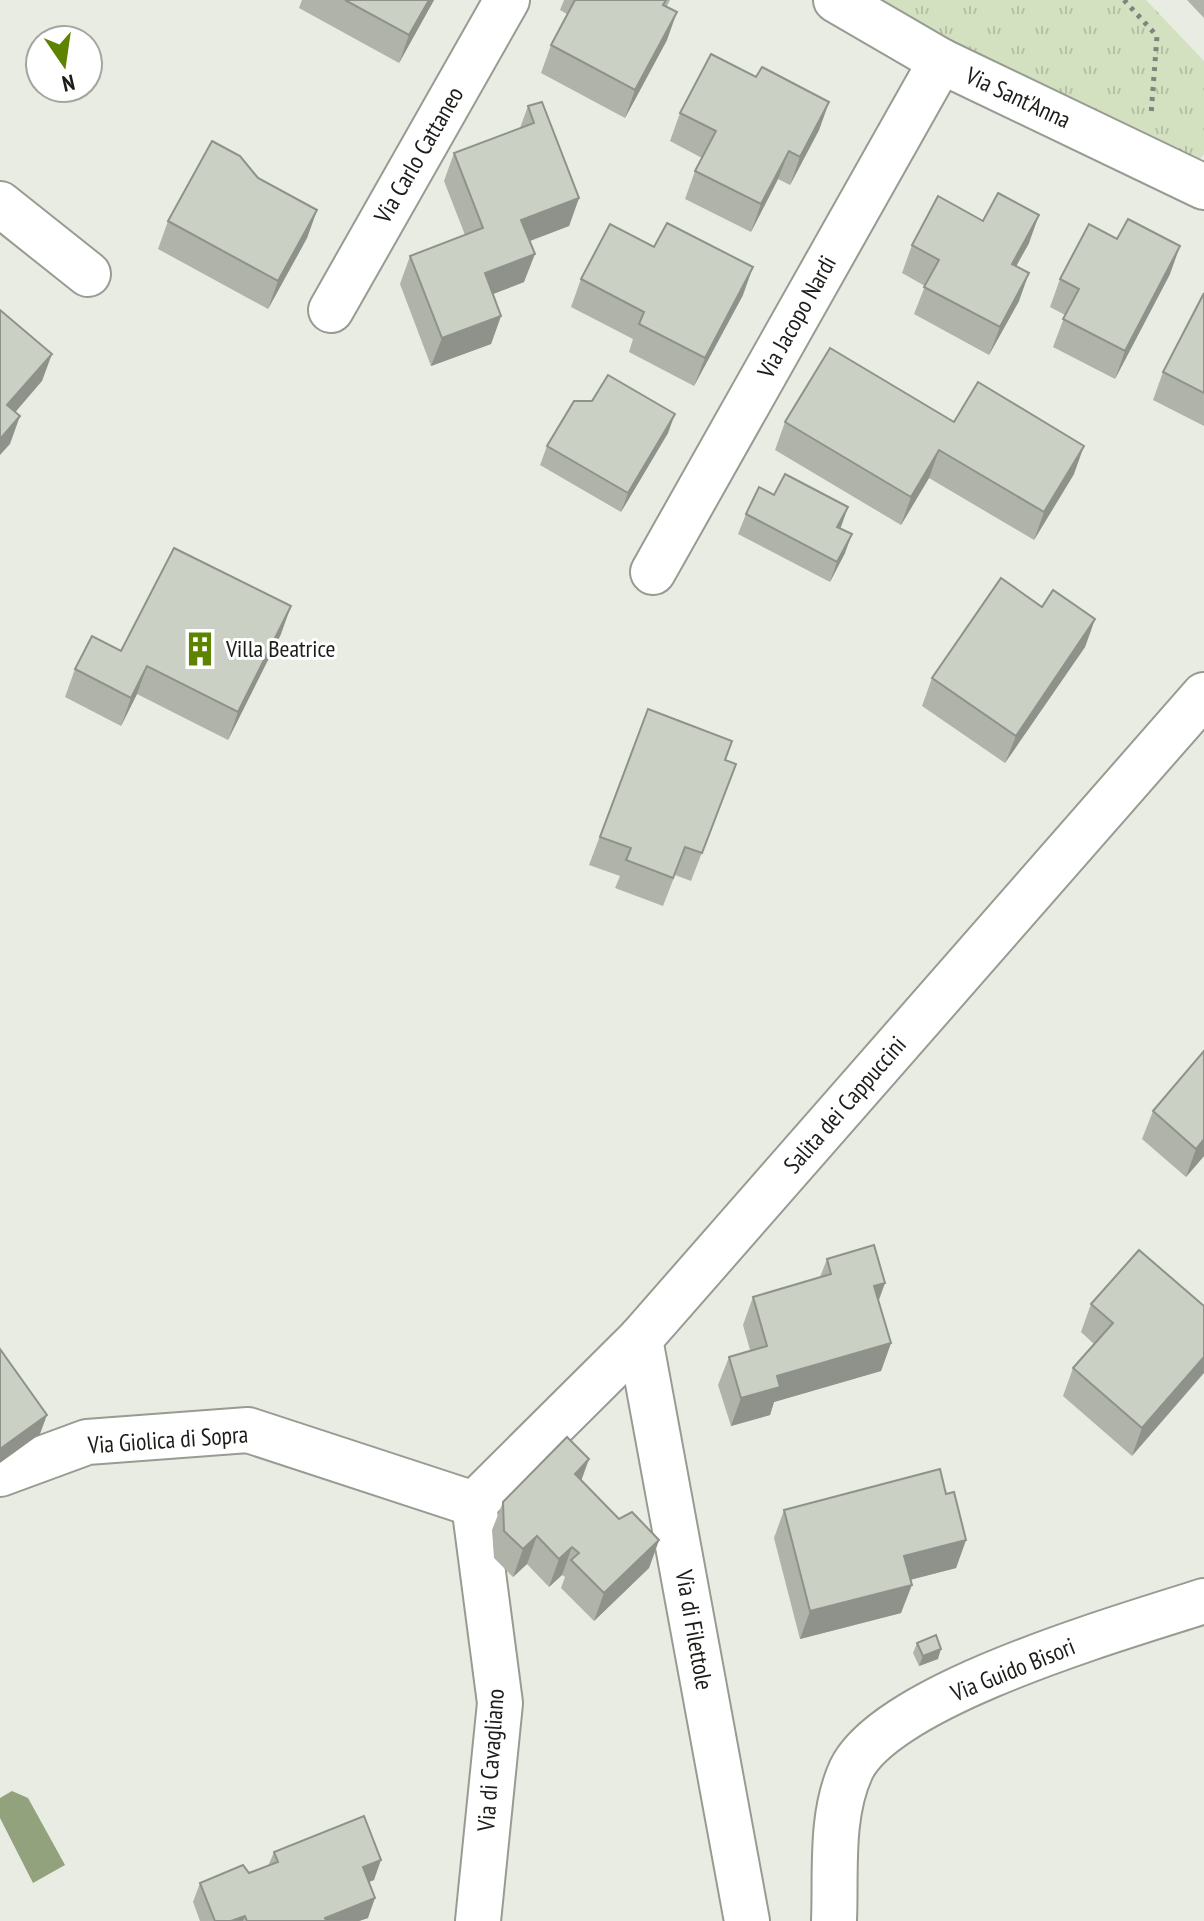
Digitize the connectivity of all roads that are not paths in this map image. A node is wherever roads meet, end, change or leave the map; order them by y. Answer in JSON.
{"nodes":[{"id":1,"x":507,"y":0,"type":"edge"},
{"id":2,"x":836,"y":0,"type":"edge"},
{"id":3,"x":941,"y":61,"type":"junction"},
{"id":4,"x":1204,"y":187,"type":"edge"},
{"id":5,"x":0,"y":204,"type":"edge"},
{"id":6,"x":88,"y":274,"type":"dead end"},
{"id":7,"x":331,"y":310,"type":"dead end"},
{"id":8,"x":653,"y":572,"type":"dead end"},
{"id":9,"x":1204,"y":695,"type":"edge"},
{"id":10,"x":640,"y":1339,"type":"junction"},
{"id":11,"x":0,"y":1474,"type":"edge"},
{"id":12,"x":474,"y":1504,"type":"junction"},
{"id":13,"x":1204,"y":1601,"type":"edge"},
{"id":14,"x":478,"y":1921,"type":"edge"},
{"id":15,"x":747,"y":1921,"type":"edge"},
{"id":16,"x":834,"y":1921,"type":"edge"}],
"edges":[{"from":1,"to":7,"type":"street","name":"Via Carlo Cattaneo"},
{"from":2,"to":3,"type":"street","name":"Via Sant'Anna"},
{"from":3,"to":4,"type":"street","name":"Via Sant'Anna"},
{"from":3,"to":8,"type":"street","name":"Via Jacopo Nardi"},
{"from":5,"to":6,"type":"street"},
{"from":9,"to":10,"type":"street","name":"Salita dei Cappuccini"},
{"from":10,"to":12,"type":"street","name":"Salita dei Cappuccini"},
{"from":10,"to":15,"type":"street","name":"Via di Filettole"},
{"from":11,"to":12,"type":"street","name":"Via Giolica di Sopra"},
{"from":12,"to":14,"type":"street","name":"Via di Cavagliano"},
{"from":13,"to":16,"type":"street","name":"Via Guido Bisori"}]}
